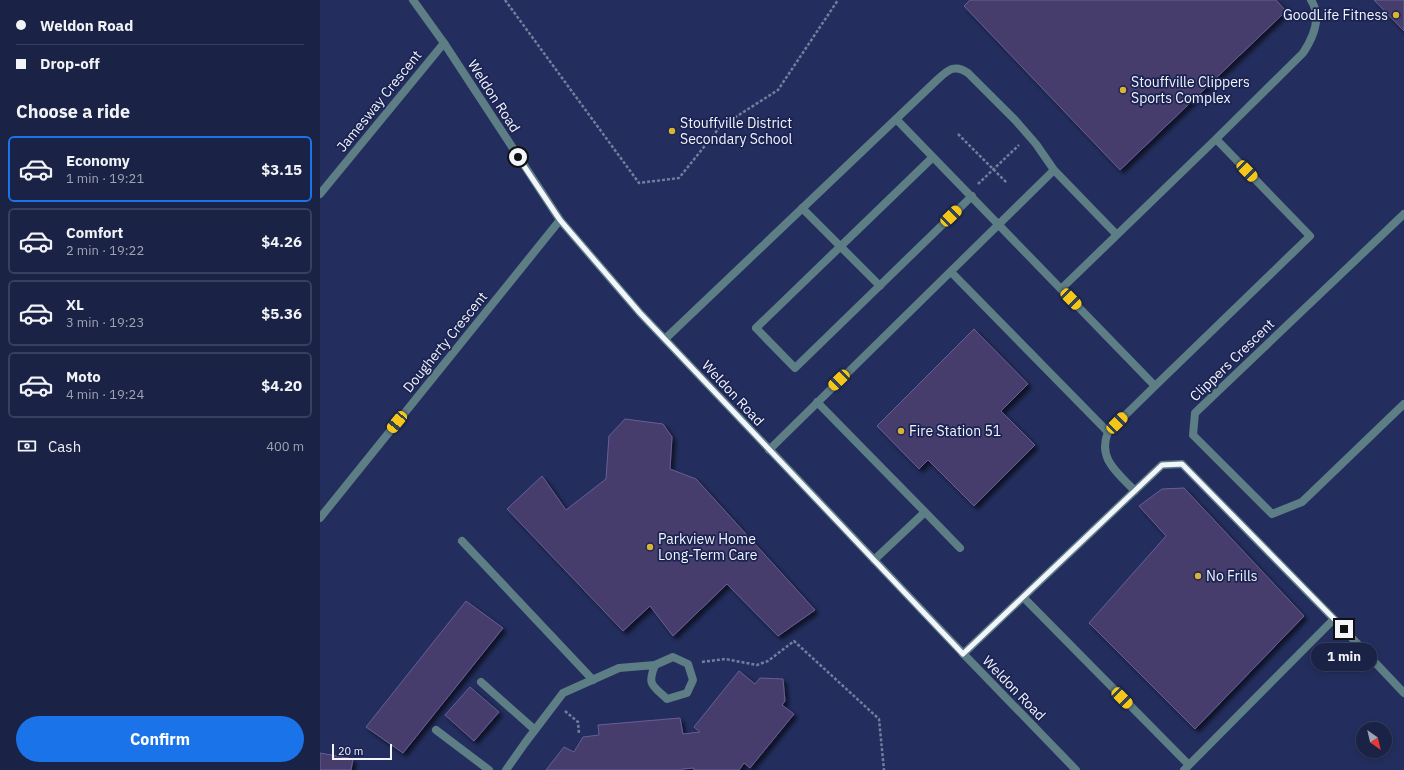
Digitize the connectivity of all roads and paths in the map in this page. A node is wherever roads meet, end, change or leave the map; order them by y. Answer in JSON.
{"nodes":[{"id":1,"x":413,"y":0,"type":"edge"},
{"id":2,"x":505,"y":0,"type":"edge"},
{"id":3,"x":838,"y":0,"type":"edge"},
{"id":4,"x":1311,"y":0,"type":"edge"},
{"id":5,"x":444,"y":43,"type":"junction"},
{"id":6,"x":896,"y":119,"type":"junction"},
{"id":7,"x":958,"y":134,"type":"dead end"},
{"id":8,"x":1029,"y":136,"type":"junction"},
{"id":9,"x":1216,"y":139,"type":"junction"},
{"id":10,"x":933,"y":157,"type":"junction"},
{"id":11,"x":993,"y":170,"type":"junction"},
{"id":12,"x":1054,"y":170,"type":"junction"},
{"id":13,"x":1007,"y":183,"type":"dead end"},
{"id":14,"x":320,"y":194,"type":"edge"},
{"id":15,"x":970,"y":195,"type":"junction"},
{"id":16,"x":802,"y":208,"type":"junction"},
{"id":17,"x":1404,"y":214,"type":"edge"},
{"id":18,"x":560,"y":220,"type":"junction"},
{"id":19,"x":999,"y":224,"type":"junction"},
{"id":20,"x":1116,"y":235,"type":"junction"},
{"id":21,"x":840,"y":246,"type":"junction"},
{"id":22,"x":951,"y":272,"type":"junction"},
{"id":23,"x":880,"y":286,"type":"junction"},
{"id":24,"x":1061,"y":289,"type":"junction"},
{"id":25,"x":664,"y":339,"type":"junction"},
{"id":26,"x":1154,"y":386,"type":"junction"},
{"id":27,"x":817,"y":402,"type":"junction"},
{"id":28,"x":1404,"y":404,"type":"edge"},
{"id":29,"x":1108,"y":432,"type":"junction"},
{"id":30,"x":769,"y":450,"type":"junction"},
{"id":31,"x":1135,"y":491,"type":"junction"},
{"id":32,"x":924,"y":512,"type":"junction"},
{"id":33,"x":320,"y":518,"type":"edge"},
{"id":34,"x":462,"y":541,"type":"dead end"},
{"id":35,"x":960,"y":548,"type":"dead end"},
{"id":36,"x":874,"y":560,"type":"junction"},
{"id":37,"x":1023,"y":597,"type":"junction"},
{"id":38,"x":1334,"y":619,"type":"junction"},
{"id":39,"x":963,"y":654,"type":"junction"},
{"id":40,"x":688,"y":664,"type":"junction"},
{"id":41,"x":655,"y":665,"type":"junction"},
{"id":42,"x":593,"y":680,"type":"junction"},
{"id":43,"x":481,"y":682,"type":"dead end"},
{"id":44,"x":1404,"y":693,"type":"edge"},
{"id":45,"x":556,"y":702,"type":"junction"},
{"id":46,"x":436,"y":730,"type":"dead end"},
{"id":47,"x":535,"y":730,"type":"junction"},
{"id":48,"x":579,"y":734,"type":"dead end"},
{"id":49,"x":1186,"y":768,"type":"edge"},
{"id":50,"x":489,"y":770,"type":"edge"},
{"id":51,"x":506,"y":770,"type":"edge"},
{"id":52,"x":884,"y":770,"type":"edge"},
{"id":53,"x":1076,"y":770,"type":"edge"}],
"edges":[{"from":1,"to":5,"type":"street","name":"Weldon Road"},
{"from":2,"to":3,"type":"path"},
{"from":4,"to":9,"type":"street"},
{"from":5,"to":14,"type":"street","name":"Jamesway Crescent"},
{"from":5,"to":18,"type":"street","name":"Weldon Road"},
{"from":6,"to":8,"type":"street"},
{"from":6,"to":10,"type":"street"},
{"from":6,"to":16,"type":"street"},
{"from":7,"to":11,"type":"path"},
{"from":8,"to":11,"type":"path"},
{"from":8,"to":12,"type":"street"},
{"from":9,"to":20,"type":"street"},
{"from":9,"to":26,"type":"street"},
{"from":10,"to":15,"type":"street"},
{"from":10,"to":21,"type":"street"},
{"from":11,"to":13,"type":"path"},
{"from":11,"to":15,"type":"path"},
{"from":12,"to":19,"type":"street"},
{"from":12,"to":20,"type":"street"},
{"from":15,"to":19,"type":"street"},
{"from":15,"to":23,"type":"street"},
{"from":16,"to":21,"type":"street"},
{"from":16,"to":25,"type":"street"},
{"from":17,"to":28,"type":"street","name":"Clippers Crescent"},
{"from":18,"to":25,"type":"street","name":"Weldon Road"},
{"from":18,"to":33,"type":"street","name":"Dougherty Crescent"},
{"from":19,"to":22,"type":"street"},
{"from":19,"to":24,"type":"street"},
{"from":20,"to":24,"type":"street"},
{"from":21,"to":23,"type":"street"},
{"from":21,"to":23,"type":"street"},
{"from":22,"to":27,"type":"street"},
{"from":22,"to":29,"type":"street"},
{"from":24,"to":26,"type":"street"},
{"from":25,"to":30,"type":"street","name":"Weldon Road"},
{"from":26,"to":29,"type":"street"},
{"from":27,"to":30,"type":"street"},
{"from":27,"to":32,"type":"street"},
{"from":29,"to":31,"type":"street"},
{"from":30,"to":36,"type":"street","name":"Weldon Road"},
{"from":31,"to":37,"type":"street"},
{"from":31,"to":38,"type":"street"},
{"from":32,"to":35,"type":"street"},
{"from":32,"to":36,"type":"street"},
{"from":34,"to":42,"type":"street"},
{"from":36,"to":39,"type":"street","name":"Weldon Road"},
{"from":37,"to":39,"type":"street"},
{"from":37,"to":49,"type":"street"},
{"from":38,"to":44,"type":"street"},
{"from":38,"to":49,"type":"street"},
{"from":39,"to":53,"type":"street","name":"Weldon Road"},
{"from":40,"to":41,"type":"street"},
{"from":40,"to":41,"type":"street"},
{"from":40,"to":52,"type":"path"},
{"from":41,"to":42,"type":"street"},
{"from":42,"to":45,"type":"street"},
{"from":43,"to":47,"type":"street"},
{"from":45,"to":47,"type":"street"},
{"from":45,"to":48,"type":"path"},
{"from":46,"to":50,"type":"street"},
{"from":47,"to":51,"type":"street"}]}
